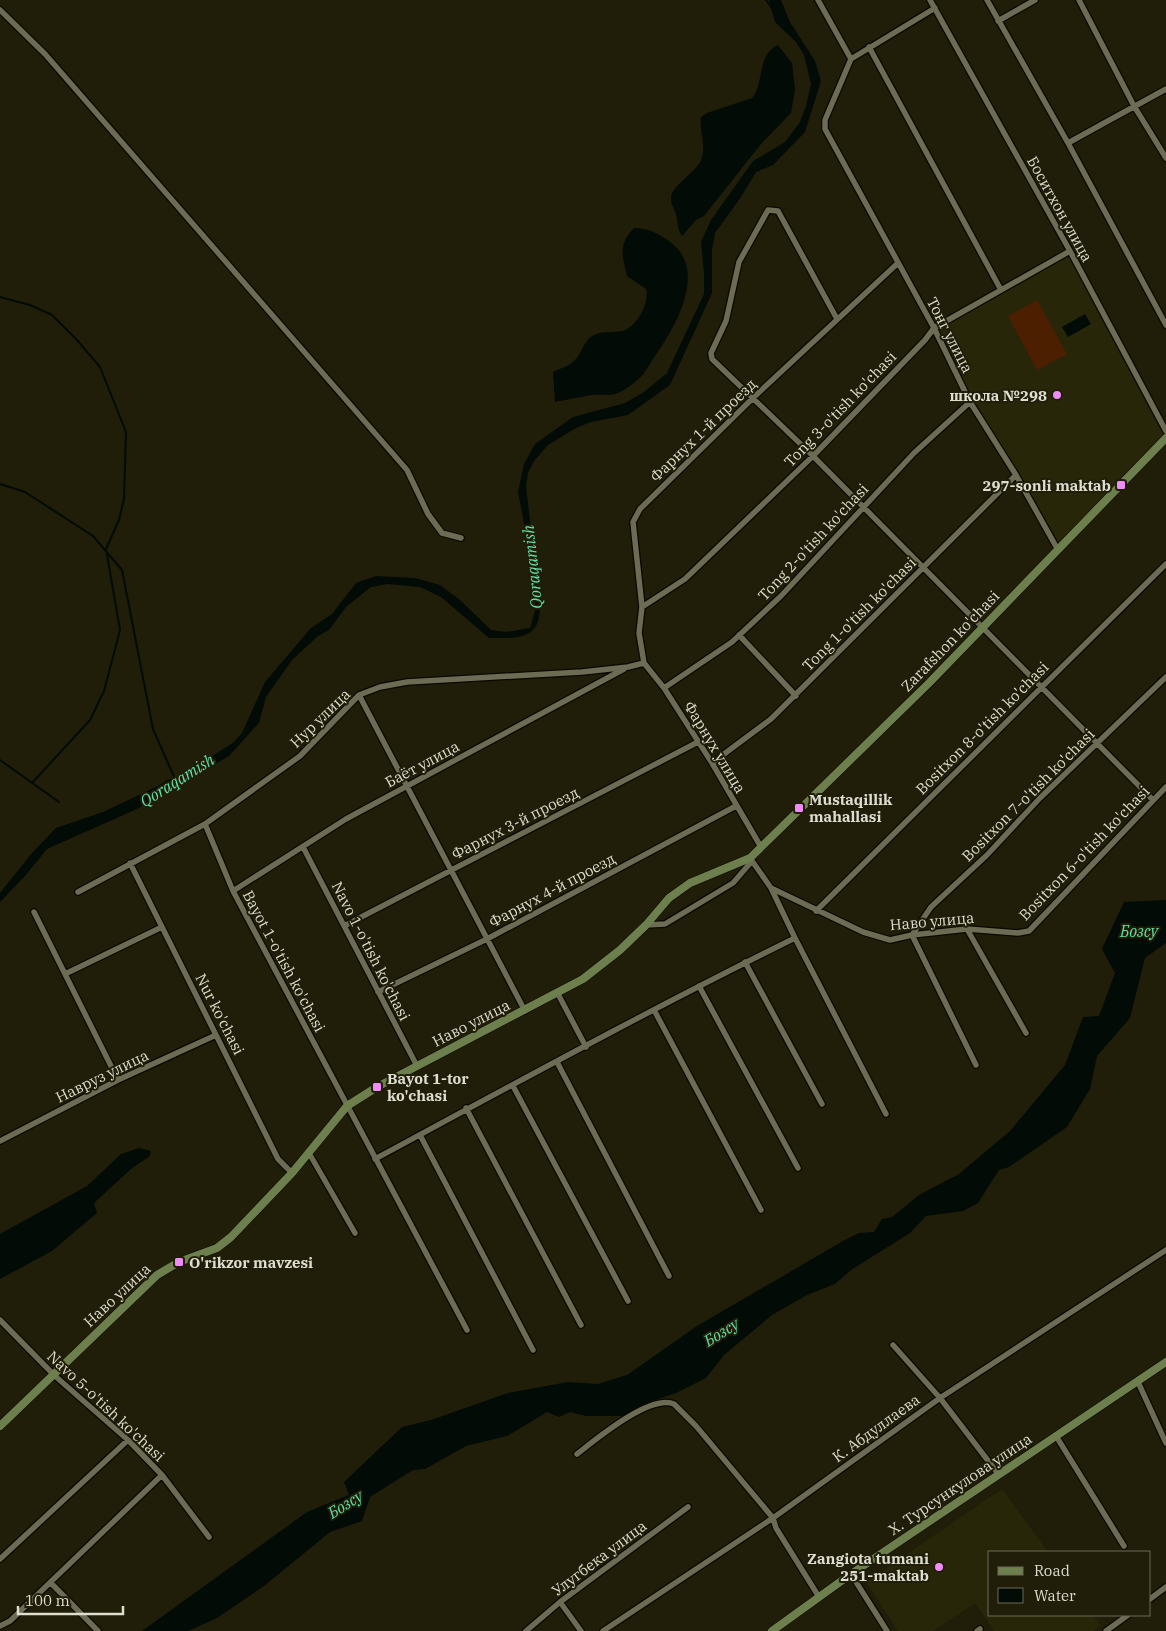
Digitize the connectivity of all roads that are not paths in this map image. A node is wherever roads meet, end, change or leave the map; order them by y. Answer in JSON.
{"nodes":[{"id":1,"x":818,"y":0,"type":"edge"},
{"id":2,"x":930,"y":0,"type":"edge"},
{"id":3,"x":987,"y":0,"type":"edge"},
{"id":4,"x":1034,"y":0,"type":"edge"},
{"id":5,"x":1079,"y":0,"type":"edge"},
{"id":6,"x":935,"y":8,"type":"junction"},
{"id":7,"x":0,"y":10,"type":"edge"},
{"id":8,"x":998,"y":21,"type":"junction"},
{"id":9,"x":869,"y":47,"type":"junction"},
{"id":10,"x":851,"y":59,"type":"junction"},
{"id":11,"x":1166,"y":89,"type":"edge"},
{"id":12,"x":1134,"y":106,"type":"junction"},
{"id":13,"x":1068,"y":143,"type":"junction"},
{"id":14,"x":1166,"y":158,"type":"edge"},
{"id":15,"x":1070,"y":251,"type":"junction"},
{"id":16,"x":898,"y":263,"type":"junction"},
{"id":17,"x":1001,"y":290,"type":"junction"},
{"id":18,"x":837,"y":319,"type":"junction"},
{"id":19,"x":1166,"y":325,"type":"edge"},
{"id":20,"x":934,"y":328,"type":"junction"},
{"id":21,"x":754,"y":397,"type":"junction"},
{"id":22,"x":970,"y":402,"type":"junction"},
{"id":23,"x":1166,"y":431,"type":"edge"},
{"id":24,"x":1166,"y":438,"type":"edge"},
{"id":25,"x":813,"y":456,"type":"junction"},
{"id":26,"x":1016,"y":474,"type":"junction"},
{"id":27,"x":862,"y":508,"type":"junction"},
{"id":28,"x":462,"y":538,"type":"dead end"},
{"id":29,"x":1058,"y":550,"type":"junction"},
{"id":30,"x":1166,"y":564,"type":"edge"},
{"id":31,"x":922,"y":568,"type":"junction"},
{"id":32,"x":642,"y":607,"type":"junction"},
{"id":33,"x":982,"y":628,"type":"junction"},
{"id":34,"x":739,"y":635,"type":"junction"},
{"id":35,"x":644,"y":663,"type":"junction"},
{"id":36,"x":628,"y":667,"type":"junction"},
{"id":37,"x":1166,"y":676,"type":"edge"},
{"id":38,"x":664,"y":688,"type":"junction"},
{"id":39,"x":1041,"y":688,"type":"junction"},
{"id":40,"x":359,"y":695,"type":"junction"},
{"id":41,"x":796,"y":696,"type":"junction"},
{"id":42,"x":698,"y":742,"type":"junction"},
{"id":43,"x":1097,"y":744,"type":"junction"},
{"id":44,"x":712,"y":763,"type":"junction"},
{"id":45,"x":408,"y":785,"type":"junction"},
{"id":46,"x":1166,"y":787,"type":"edge"},
{"id":47,"x":1153,"y":800,"type":"junction"},
{"id":48,"x":736,"y":806,"type":"junction"},
{"id":49,"x":205,"y":824,"type":"junction"},
{"id":50,"x":761,"y":846,"type":"junction"},
{"id":51,"x":303,"y":847,"type":"junction"},
{"id":52,"x":751,"y":860,"type":"junction"},
{"id":53,"x":130,"y":863,"type":"junction"},
{"id":54,"x":452,"y":870,"type":"junction"},
{"id":55,"x":771,"y":888,"type":"junction"},
{"id":56,"x":233,"y":891,"type":"junction"},
{"id":57,"x":78,"y":892,"type":"dead end"},
{"id":58,"x":816,"y":911,"type":"junction"},
{"id":59,"x":34,"y":912,"type":"dead end"},
{"id":60,"x":646,"y":925,"type":"junction"},
{"id":61,"x":344,"y":926,"type":"junction"},
{"id":62,"x":162,"y":927,"type":"junction"},
{"id":63,"x":967,"y":929,"type":"junction"},
{"id":64,"x":1018,"y":933,"type":"joint"},
{"id":65,"x":912,"y":934,"type":"junction"},
{"id":66,"x":795,"y":938,"type":"junction"},
{"id":67,"x":487,"y":939,"type":"junction"},
{"id":68,"x":745,"y":962,"type":"junction"},
{"id":69,"x":65,"y":974,"type":"junction"},
{"id":70,"x":699,"y":986,"type":"junction"},
{"id":71,"x":378,"y":992,"type":"junction"},
{"id":72,"x":558,"y":994,"type":"junction"},
{"id":73,"x":654,"y":1010,"type":"junction"},
{"id":74,"x":525,"y":1011,"type":"junction"},
{"id":75,"x":1026,"y":1032,"type":"dead end"},
{"id":76,"x":216,"y":1035,"type":"junction"},
{"id":77,"x":586,"y":1047,"type":"junction"},
{"id":78,"x":557,"y":1062,"type":"junction"},
{"id":79,"x":976,"y":1065,"type":"dead end"},
{"id":80,"x":417,"y":1066,"type":"junction"},
{"id":81,"x":118,"y":1080,"type":"junction"},
{"id":82,"x":513,"y":1086,"type":"junction"},
{"id":83,"x":822,"y":1104,"type":"dead end"},
{"id":84,"x":347,"y":1106,"type":"junction"},
{"id":85,"x":466,"y":1108,"type":"junction"},
{"id":86,"x":886,"y":1114,"type":"dead end"},
{"id":87,"x":420,"y":1135,"type":"junction"},
{"id":88,"x":0,"y":1141,"type":"edge"},
{"id":89,"x":309,"y":1153,"type":"junction"},
{"id":90,"x":375,"y":1159,"type":"junction"},
{"id":91,"x":798,"y":1168,"type":"dead end"},
{"id":92,"x":292,"y":1173,"type":"junction"},
{"id":93,"x":761,"y":1210,"type":"dead end"},
{"id":94,"x":355,"y":1233,"type":"dead end"},
{"id":95,"x":1166,"y":1250,"type":"edge"},
{"id":96,"x":669,"y":1276,"type":"dead end"},
{"id":97,"x":628,"y":1301,"type":"dead end"},
{"id":98,"x":0,"y":1320,"type":"edge"},
{"id":99,"x":581,"y":1325,"type":"dead end"},
{"id":100,"x":467,"y":1330,"type":"dead end"},
{"id":101,"x":893,"y":1345,"type":"dead end"},
{"id":102,"x":533,"y":1350,"type":"dead end"},
{"id":103,"x":1166,"y":1362,"type":"edge"},
{"id":104,"x":54,"y":1376,"type":"junction"},
{"id":105,"x":1138,"y":1382,"type":"junction"},
{"id":106,"x":940,"y":1398,"type":"junction"},
{"id":107,"x":0,"y":1426,"type":"edge"},
{"id":108,"x":1056,"y":1436,"type":"junction"},
{"id":109,"x":128,"y":1440,"type":"junction"},
{"id":110,"x":1166,"y":1443,"type":"edge"},
{"id":111,"x":577,"y":1454,"type":"dead end"},
{"id":112,"x":162,"y":1475,"type":"junction"},
{"id":113,"x":999,"y":1475,"type":"junction"},
{"id":114,"x":688,"y":1507,"type":"dead end"},
{"id":115,"x":773,"y":1518,"type":"junction"},
{"id":116,"x":209,"y":1537,"type":"dead end"},
{"id":117,"x":1124,"y":1546,"type":"dead end"},
{"id":118,"x":0,"y":1559,"type":"edge"},
{"id":119,"x":851,"y":1574,"type":"junction"},
{"id":120,"x":51,"y":1582,"type":"junction"},
{"id":121,"x":1166,"y":1587,"type":"edge"},
{"id":122,"x":819,"y":1597,"type":"junction"},
{"id":123,"x":1151,"y":1598,"type":"edge"},
{"id":124,"x":560,"y":1602,"type":"junction"},
{"id":125,"x":1127,"y":1616,"type":"edge"},
{"id":126,"x":0,"y":1626,"type":"edge"},
{"id":127,"x":98,"y":1631,"type":"edge"},
{"id":128,"x":526,"y":1631,"type":"edge"},
{"id":129,"x":581,"y":1631,"type":"edge"},
{"id":130,"x":604,"y":1631,"type":"edge"},
{"id":131,"x":772,"y":1631,"type":"edge"},
{"id":132,"x":887,"y":1631,"type":"edge"},
{"id":133,"x":1106,"y":1631,"type":"edge"}],
"edges":[{"from":1,"to":10,"type":"street"},
{"from":2,"to":6,"type":"street","name":"Боситхон улица"},
{"from":3,"to":8,"type":"street"},
{"from":4,"to":8,"type":"street"},
{"from":5,"to":12,"type":"street"},
{"from":6,"to":9,"type":"street"},
{"from":6,"to":15,"type":"street","name":"Боситхон улица"},
{"from":7,"to":28,"type":"street"},
{"from":8,"to":13,"type":"street"},
{"from":9,"to":10,"type":"street"},
{"from":9,"to":17,"type":"street"},
{"from":10,"to":16,"type":"street","name":"Тонг улица"},
{"from":11,"to":12,"type":"street"},
{"from":12,"to":13,"type":"street"},
{"from":12,"to":14,"type":"street"},
{"from":13,"to":19,"type":"street"},
{"from":15,"to":17,"type":"street","name":"Tong 3-o'tish ko'chasi"},
{"from":15,"to":23,"type":"street","name":"Боситхон улица"},
{"from":16,"to":18,"type":"street","name":"Фарнух 1-й проезд"},
{"from":16,"to":20,"type":"street","name":"Тонг улица"},
{"from":17,"to":20,"type":"street","name":"Tong 3-o'tish ko'chasi"},
{"from":18,"to":21,"type":"street","name":"Фарнух 1-й проезд"},
{"from":18,"to":21,"type":"street"},
{"from":20,"to":22,"type":"street","name":"Тонг улица"},
{"from":20,"to":25,"type":"street","name":"Tong 3-o'tish ko'chasi"},
{"from":21,"to":25,"type":"street"},
{"from":21,"to":32,"type":"street","name":"Фарнух 1-й проезд"},
{"from":22,"to":26,"type":"street","name":"Тонг улица"},
{"from":22,"to":27,"type":"street","name":"Tong 2-o'tish ko'chasi"},
{"from":24,"to":29,"type":"street","name":"Zarafshon ko'chasi"},
{"from":25,"to":27,"type":"street"},
{"from":25,"to":32,"type":"street","name":"Tong 3-o'tish ko'chasi"},
{"from":26,"to":29,"type":"street","name":"Тонг улица"},
{"from":26,"to":31,"type":"street","name":"Tong 1-o'tish ko'chasi"},
{"from":27,"to":31,"type":"street"},
{"from":27,"to":34,"type":"street","name":"Tong 2-o'tish ko'chasi"},
{"from":29,"to":33,"type":"street","name":"Zarafshon ko'chasi"},
{"from":30,"to":39,"type":"street","name":"Bositxon 8-o'tish ko'chasi"},
{"from":31,"to":33,"type":"street"},
{"from":31,"to":41,"type":"street","name":"Tong 1-o'tish ko'chasi"},
{"from":32,"to":35,"type":"street","name":"Фарнух 1-й проезд"},
{"from":33,"to":39,"type":"street"},
{"from":33,"to":50,"type":"street","name":"Zarafshon ko'chasi"},
{"from":34,"to":38,"type":"street","name":"Tong 2-o'tish ko'chasi"},
{"from":34,"to":41,"type":"street"},
{"from":35,"to":36,"type":"street","name":"Нур улица"},
{"from":35,"to":38,"type":"street","name":"Фарнух улица"},
{"from":36,"to":40,"type":"street","name":"Нур улица"},
{"from":36,"to":45,"type":"street","name":"Баёт улица"},
{"from":37,"to":43,"type":"street","name":"Bositxon 7-o'tish ko'chasi"},
{"from":38,"to":42,"type":"street","name":"Фарнух улица"},
{"from":39,"to":43,"type":"street"},
{"from":39,"to":58,"type":"street","name":"Bositxon 8-o'tish ko'chasi"},
{"from":40,"to":45,"type":"street"},
{"from":40,"to":49,"type":"street","name":"Нур улица"},
{"from":41,"to":44,"type":"street","name":"Tong 1-o'tish ko'chasi"},
{"from":42,"to":44,"type":"street","name":"Фарнух улица"},
{"from":42,"to":54,"type":"street","name":"Фарнух 3-й проезд"},
{"from":43,"to":47,"type":"street"},
{"from":43,"to":65,"type":"street","name":"Bositxon 7-o'tish ko'chasi"},
{"from":44,"to":48,"type":"street","name":"Фарнух улица"},
{"from":45,"to":51,"type":"street","name":"Баёт улица"},
{"from":45,"to":54,"type":"street"},
{"from":46,"to":47,"type":"street","name":"Bositxon 6-o'tish ko'chasi"},
{"from":47,"to":64,"type":"street","name":"Bositxon 6-o'tish ko'chasi"},
{"from":48,"to":50,"type":"street","name":"Фарнух улица"},
{"from":48,"to":67,"type":"street","name":"Фарнух 4-й проезд"},
{"from":49,"to":53,"type":"street","name":"Нур улица"},
{"from":49,"to":56,"type":"street","name":"Bayot 1-o'tish ko'chasi"},
{"from":50,"to":52,"type":"street","name":"Zarafshon ko'chasi"},
{"from":51,"to":56,"type":"street","name":"Баёт улица"},
{"from":51,"to":61,"type":"street","name":"Navo 1-o'tish ko'chasi"},
{"from":52,"to":55,"type":"street","name":"Наво улица"},
{"from":52,"to":60,"type":"street","name":"Наво улица"},
{"from":52,"to":60,"type":"street"},
{"from":53,"to":57,"type":"street","name":"Нур улица"},
{"from":53,"to":62,"type":"street","name":"Nur ko'chasi"},
{"from":54,"to":61,"type":"street","name":"Фарнух 3-й проезд"},
{"from":54,"to":67,"type":"street"},
{"from":55,"to":58,"type":"street","name":"Наво улица"},
{"from":55,"to":66,"type":"street"},
{"from":56,"to":84,"type":"street","name":"Bayot 1-o'tish ko'chasi"},
{"from":58,"to":65,"type":"street","name":"Наво улица"},
{"from":59,"to":69,"type":"street"},
{"from":60,"to":72,"type":"street","name":"Наво улица"},
{"from":61,"to":71,"type":"street","name":"Navo 1-o'tish ko'chasi"},
{"from":62,"to":69,"type":"street"},
{"from":62,"to":76,"type":"street","name":"Nur ko'chasi"},
{"from":63,"to":64,"type":"street","name":"Наво улица"},
{"from":63,"to":65,"type":"street","name":"Наво улица"},
{"from":63,"to":75,"type":"street"},
{"from":65,"to":79,"type":"street"},
{"from":66,"to":68,"type":"street"},
{"from":66,"to":86,"type":"street"},
{"from":67,"to":71,"type":"street","name":"Фарнух 4-й проезд"},
{"from":67,"to":74,"type":"street"},
{"from":68,"to":70,"type":"street"},
{"from":68,"to":83,"type":"street"},
{"from":69,"to":81,"type":"street"},
{"from":70,"to":73,"type":"street"},
{"from":70,"to":91,"type":"street"},
{"from":71,"to":80,"type":"street","name":"Navo 1-o'tish ko'chasi"},
{"from":72,"to":74,"type":"street","name":"Наво улица"},
{"from":72,"to":77,"type":"street"},
{"from":73,"to":77,"type":"street"},
{"from":73,"to":93,"type":"street"},
{"from":74,"to":80,"type":"street","name":"Наво улица"},
{"from":76,"to":81,"type":"street","name":"Навруз улица"},
{"from":76,"to":92,"type":"street","name":"Nur ko'chasi"},
{"from":77,"to":78,"type":"street"},
{"from":78,"to":82,"type":"street"},
{"from":78,"to":96,"type":"street"},
{"from":80,"to":84,"type":"street","name":"Наво улица"},
{"from":81,"to":88,"type":"street","name":"Навруз улица"},
{"from":82,"to":85,"type":"street"},
{"from":82,"to":97,"type":"street"},
{"from":84,"to":89,"type":"street","name":"Наво улица"},
{"from":84,"to":90,"type":"street","name":"Bayot 1-o'tish ko'chasi"},
{"from":85,"to":87,"type":"street"},
{"from":85,"to":99,"type":"street"},
{"from":87,"to":90,"type":"street"},
{"from":87,"to":102,"type":"street"},
{"from":89,"to":92,"type":"street","name":"Наво улица"},
{"from":89,"to":94,"type":"street"},
{"from":90,"to":100,"type":"street","name":"Bayot 1-o'tish ko'chasi"},
{"from":92,"to":104,"type":"street","name":"Наво улица"},
{"from":95,"to":106,"type":"street","name":"К. Абдуллаева"},
{"from":98,"to":104,"type":"street","name":"Navo 5-o'tish ko'chasi"},
{"from":101,"to":106,"type":"street"},
{"from":103,"to":105,"type":"street","name":"Х. Турсункулова улица"},
{"from":104,"to":107,"type":"street","name":"Наво улица"},
{"from":104,"to":109,"type":"street","name":"Navo 5-o'tish ko'chasi"},
{"from":105,"to":108,"type":"street","name":"Х. Турсункулова улица"},
{"from":105,"to":110,"type":"street"},
{"from":106,"to":113,"type":"street"},
{"from":106,"to":115,"type":"street","name":"К. Абдуллаева"},
{"from":108,"to":113,"type":"street","name":"Х. Турсункулова улица"},
{"from":108,"to":117,"type":"street"},
{"from":109,"to":112,"type":"street","name":"Navo 5-o'tish ko'chasi"},
{"from":109,"to":118,"type":"street"},
{"from":111,"to":115,"type":"street"},
{"from":112,"to":116,"type":"street","name":"Navo 5-o'tish ko'chasi"},
{"from":112,"to":120,"type":"street"},
{"from":113,"to":119,"type":"street","name":"Х. Турсункулова улица"},
{"from":114,"to":124,"type":"street","name":"Улугбека улица"},
{"from":115,"to":122,"type":"street"},
{"from":115,"to":130,"type":"street","name":"К. Абдуллаева"},
{"from":119,"to":122,"type":"street","name":"Х. Турсункулова улица"},
{"from":119,"to":132,"type":"street"},
{"from":120,"to":126,"type":"street"},
{"from":120,"to":127,"type":"street"},
{"from":121,"to":123,"type":"street"},
{"from":122,"to":131,"type":"street","name":"Х. Турсункулова улица"},
{"from":124,"to":128,"type":"street","name":"Улугбека улица"},
{"from":124,"to":129,"type":"street"},
{"from":125,"to":133,"type":"street"}]}
